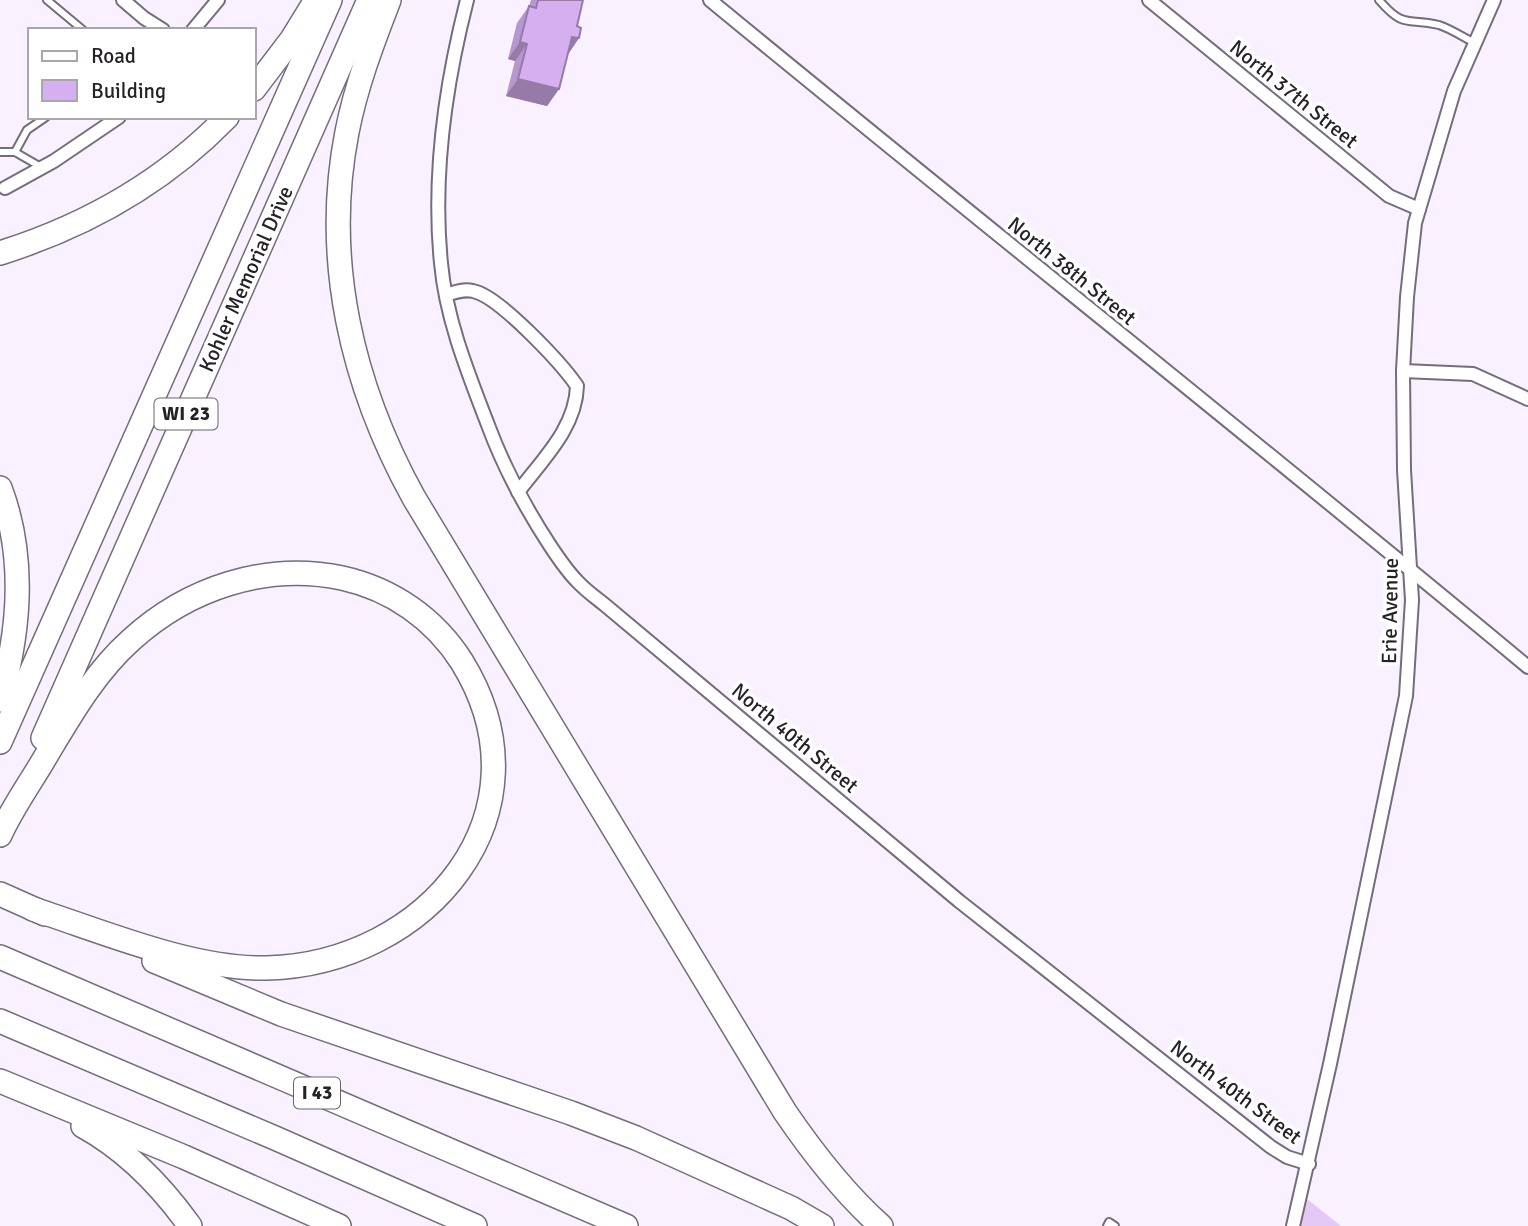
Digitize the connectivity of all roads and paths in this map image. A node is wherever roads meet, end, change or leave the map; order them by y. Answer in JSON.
{"nodes":[{"id":1,"x":47,"y":0,"type":"edge"},
{"id":2,"x":123,"y":0,"type":"edge"},
{"id":3,"x":218,"y":0,"type":"edge"},
{"id":4,"x":316,"y":0,"type":"edge"},
{"id":5,"x":330,"y":0,"type":"edge"},
{"id":6,"x":369,"y":0,"type":"edge"},
{"id":7,"x":389,"y":0,"type":"edge"},
{"id":8,"x":467,"y":0,"type":"edge"},
{"id":9,"x":710,"y":0,"type":"edge"},
{"id":10,"x":1149,"y":0,"type":"edge"},
{"id":11,"x":1378,"y":0,"type":"edge"},
{"id":12,"x":1494,"y":0,"type":"edge"},
{"id":13,"x":81,"y":28,"type":"edge"},
{"id":14,"x":159,"y":28,"type":"edge"},
{"id":15,"x":195,"y":28,"type":"edge"},
{"id":16,"x":1475,"y":43,"type":"junction"},
{"id":17,"x":256,"y":86,"type":"edge"},
{"id":18,"x":43,"y":119,"type":"edge"},
{"id":19,"x":116,"y":119,"type":"edge"},
{"id":20,"x":225,"y":119,"type":"edge"},
{"id":21,"x":0,"y":152,"type":"edge"},
{"id":22,"x":15,"y":152,"type":"junction"},
{"id":23,"x":42,"y":168,"type":"junction"},
{"id":24,"x":3,"y":188,"type":"edge"},
{"id":25,"x":1419,"y":209,"type":"junction"},
{"id":26,"x":0,"y":253,"type":"edge"},
{"id":27,"x":446,"y":295,"type":"junction"},
{"id":28,"x":1403,"y":371,"type":"junction"},
{"id":29,"x":1528,"y":399,"type":"edge"},
{"id":30,"x":0,"y":488,"type":"edge"},
{"id":31,"x":517,"y":492,"type":"junction"},
{"id":32,"x":1412,"y":570,"type":"junction"},
{"id":33,"x":1528,"y":667,"type":"edge"},
{"id":34,"x":0,"y":700,"type":"edge"},
{"id":35,"x":0,"y":742,"type":"edge"},
{"id":36,"x":2,"y":832,"type":"edge"},
{"id":37,"x":0,"y":894,"type":"edge"},
{"id":38,"x":33,"y":909,"type":"junction"},
{"id":39,"x":4,"y":959,"type":"edge"},
{"id":40,"x":0,"y":1021,"type":"edge"},
{"id":41,"x":8,"y":1085,"type":"edge"},
{"id":42,"x":1309,"y":1164,"type":"junction"},
{"id":43,"x":190,"y":1226,"type":"edge"},
{"id":44,"x":340,"y":1226,"type":"edge"},
{"id":45,"x":475,"y":1226,"type":"edge"},
{"id":46,"x":626,"y":1226,"type":"edge"},
{"id":47,"x":822,"y":1226,"type":"edge"},
{"id":48,"x":881,"y":1226,"type":"edge"},
{"id":49,"x":1108,"y":1226,"type":"edge"},
{"id":50,"x":1115,"y":1226,"type":"edge"},
{"id":51,"x":1293,"y":1226,"type":"edge"}],
"edges":[{"from":1,"to":13,"type":"lane"},
{"from":2,"to":14,"type":"street"},
{"from":3,"to":15,"type":"street"},
{"from":4,"to":17,"type":"highway"},
{"from":5,"to":35,"type":"highway","name":"Kohler Memorial Drive","number":"WI 23"},
{"from":6,"to":36,"type":"highway","name":"Kohler Memorial Drive","number":"WI 23"},
{"from":7,"to":48,"type":"highway"},
{"from":8,"to":27,"type":"street","name":"North 40th Street"},
{"from":9,"to":32,"type":"street","name":"North 38th Street"},
{"from":10,"to":25,"type":"street","name":"North 37th Street"},
{"from":11,"to":16,"type":"lane"},
{"from":12,"to":16,"type":"street","name":"Erie Avenue"},
{"from":16,"to":25,"type":"street","name":"Erie Avenue"},
{"from":18,"to":22,"type":"lane"},
{"from":19,"to":23,"type":"street"},
{"from":20,"to":26,"type":"highway"},
{"from":21,"to":22,"type":"lane"},
{"from":22,"to":23,"type":"lane"},
{"from":23,"to":24,"type":"street"},
{"from":25,"to":28,"type":"street","name":"Erie Avenue"},
{"from":27,"to":31,"type":"street","name":"North 40th Street"},
{"from":27,"to":31,"type":"street"},
{"from":28,"to":29,"type":"street"},
{"from":28,"to":32,"type":"street","name":"Erie Avenue"},
{"from":30,"to":34,"type":"highway"},
{"from":31,"to":42,"type":"street","name":"North 40th Street"},
{"from":32,"to":33,"type":"street","name":"North 38th Street"},
{"from":32,"to":42,"type":"street","name":"Erie Avenue"},
{"from":36,"to":38,"type":"highway"},
{"from":37,"to":38,"type":"highway"},
{"from":38,"to":47,"type":"highway"},
{"from":39,"to":46,"type":"highway","number":"I 43"},
{"from":40,"to":45,"type":"highway"},
{"from":41,"to":43,"type":"highway"},
{"from":41,"to":44,"type":"highway"},
{"from":42,"to":51,"type":"street","name":"Erie Avenue"},
{"from":49,"to":50,"type":"lane"}]}
